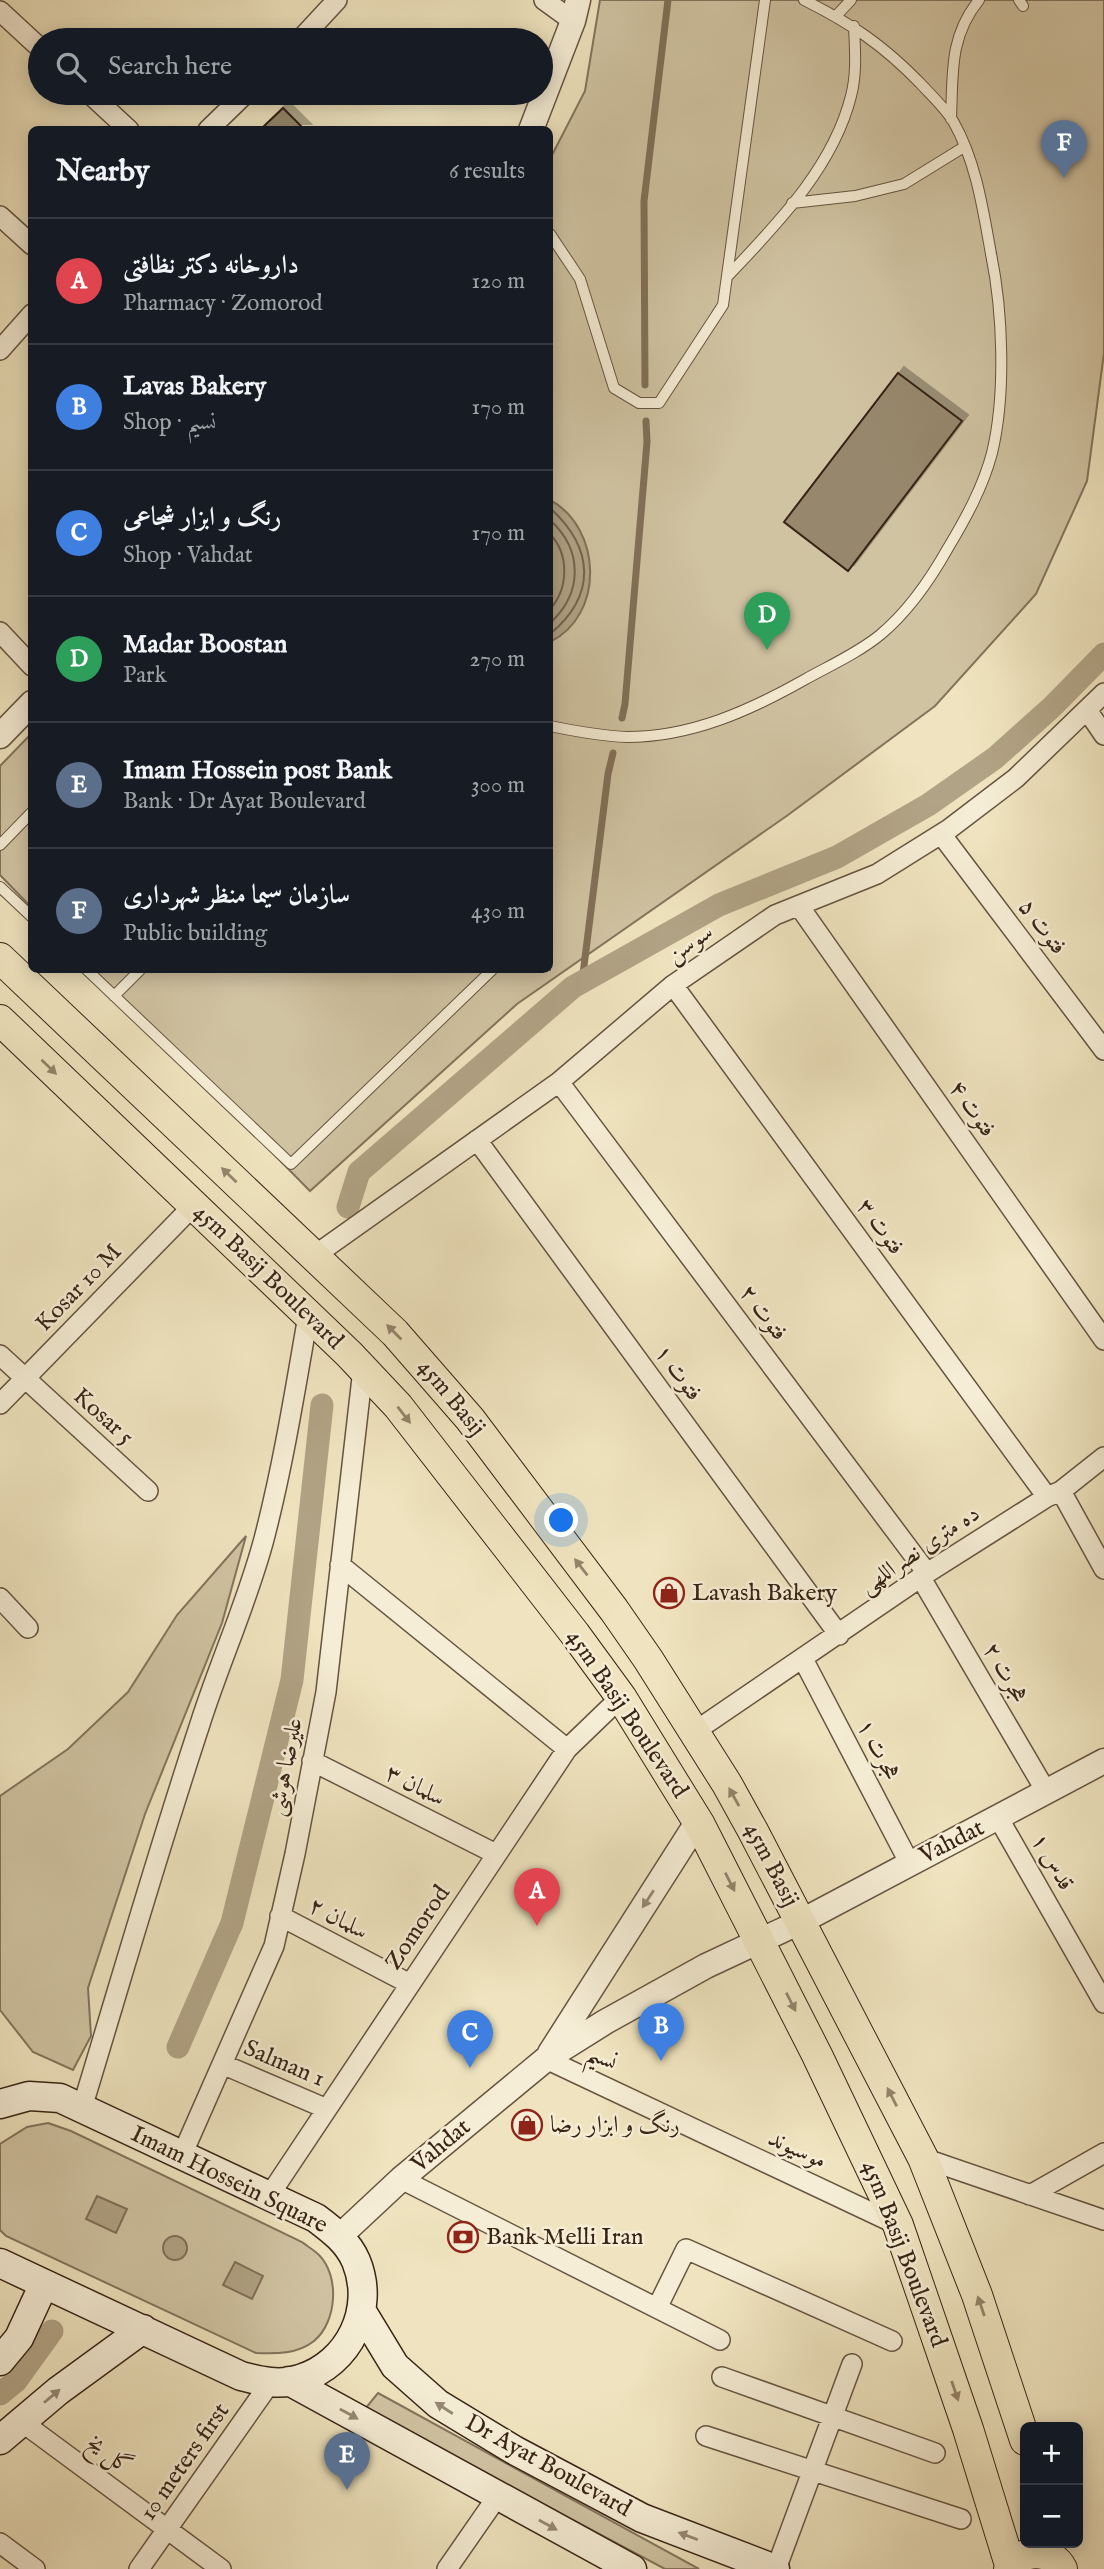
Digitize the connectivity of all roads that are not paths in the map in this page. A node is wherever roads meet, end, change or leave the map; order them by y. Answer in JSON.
{"nodes":[{"id":1,"x":544,"y":0,"type":"edge"},
{"id":2,"x":765,"y":0,"type":"edge"},
{"id":3,"x":804,"y":0,"type":"edge"},
{"id":4,"x":851,"y":0,"type":"edge"},
{"id":5,"x":979,"y":0,"type":"edge"},
{"id":6,"x":333,"y":2,"type":"edge"},
{"id":7,"x":0,"y":10,"type":"edge"},
{"id":8,"x":575,"y":10,"type":"edge"},
{"id":9,"x":836,"y":16,"type":"junction"},
{"id":10,"x":854,"y":26,"type":"junction"},
{"id":11,"x":310,"y":28,"type":"edge"},
{"id":12,"x":28,"y":37,"type":"edge"},
{"id":13,"x":553,"y":70,"type":"edge"},
{"id":14,"x":102,"y":105,"type":"edge"},
{"id":15,"x":234,"y":105,"type":"edge"},
{"id":16,"x":540,"y":105,"type":"edge"},
{"id":17,"x":951,"y":119,"type":"junction"},
{"id":18,"x":125,"y":126,"type":"edge"},
{"id":19,"x":212,"y":126,"type":"edge"},
{"id":20,"x":532,"y":126,"type":"edge"},
{"id":21,"x":964,"y":146,"type":"junction"},
{"id":22,"x":792,"y":203,"type":"junction"},
{"id":23,"x":0,"y":216,"type":"edge"},
{"id":24,"x":553,"y":238,"type":"edge"},
{"id":25,"x":28,"y":241,"type":"edge"},
{"id":26,"x":727,"y":277,"type":"junction"},
{"id":27,"x":28,"y":318,"type":"edge"},
{"id":28,"x":0,"y":350,"type":"edge"},
{"id":29,"x":0,"y":632,"type":"edge"},
{"id":30,"x":28,"y":662,"type":"edge"},
{"id":31,"x":1104,"y":693,"type":"edge"},
{"id":32,"x":28,"y":707,"type":"edge"},
{"id":33,"x":1087,"y":710,"type":"junction"},
{"id":34,"x":553,"y":726,"type":"edge"},
{"id":35,"x":1104,"y":734,"type":"edge"},
{"id":36,"x":0,"y":736,"type":"edge"},
{"id":37,"x":28,"y":816,"type":"edge"},
{"id":38,"x":941,"y":834,"type":"junction"},
{"id":39,"x":0,"y":845,"type":"edge"},
{"id":40,"x":0,"y":887,"type":"edge"},
{"id":41,"x":799,"y":906,"type":"junction"},
{"id":42,"x":28,"y":913,"type":"edge"},
{"id":43,"x":0,"y":958,"type":"edge"},
{"id":44,"x":90,"y":973,"type":"edge"},
{"id":45,"x":137,"y":973,"type":"edge"},
{"id":46,"x":489,"y":973,"type":"edge"},
{"id":47,"x":673,"y":985,"type":"junction"},
{"id":48,"x":114,"y":996,"type":"junction"},
{"id":49,"x":0,"y":1020,"type":"edge"},
{"id":50,"x":1104,"y":1049,"type":"edge"},
{"id":51,"x":559,"y":1082,"type":"junction"},
{"id":52,"x":477,"y":1140,"type":"junction"},
{"id":53,"x":193,"y":1206,"type":"junction"},
{"id":54,"x":314,"y":1256,"type":"junction"},
{"id":55,"x":308,"y":1316,"type":"junction"},
{"id":56,"x":1104,"y":1339,"type":"edge"},
{"id":57,"x":0,"y":1354,"type":"edge"},
{"id":58,"x":363,"y":1369,"type":"junction"},
{"id":59,"x":24,"y":1379,"type":"junction"},
{"id":60,"x":0,"y":1404,"type":"edge"},
{"id":61,"x":1104,"y":1457,"type":"edge"},
{"id":62,"x":148,"y":1491,"type":"dead end"},
{"id":63,"x":1054,"y":1494,"type":"junction"},
{"id":64,"x":340,"y":1564,"type":"junction"},
{"id":65,"x":1104,"y":1569,"type":"edge"},
{"id":66,"x":924,"y":1575,"type":"junction"},
{"id":67,"x":0,"y":1598,"type":"edge"},
{"id":68,"x":614,"y":1610,"type":"junction"},
{"id":69,"x":28,"y":1628,"type":"dead end"},
{"id":70,"x":575,"y":1634,"type":"junction"},
{"id":71,"x":839,"y":1635,"type":"junction"},
{"id":72,"x":803,"y":1659,"type":"junction"},
{"id":73,"x":621,"y":1697,"type":"junction"},
{"id":74,"x":694,"y":1732,"type":"junction"},
{"id":75,"x":567,"y":1749,"type":"junction"},
{"id":76,"x":312,"y":1761,"type":"junction"},
{"id":77,"x":1104,"y":1761,"type":"edge"},
{"id":78,"x":1047,"y":1793,"type":"junction"},
{"id":79,"x":999,"y":1819,"type":"junction"},
{"id":80,"x":698,"y":1821,"type":"junction"},
{"id":81,"x":496,"y":1854,"type":"junction"},
{"id":82,"x":910,"y":1864,"type":"junction"},
{"id":83,"x":280,"y":1916,"type":"junction"},
{"id":84,"x":800,"y":1922,"type":"junction"},
{"id":85,"x":760,"y":1941,"type":"junction"},
{"id":86,"x":410,"y":1984,"type":"junction"},
{"id":87,"x":1104,"y":2003,"type":"edge"},
{"id":88,"x":546,"y":2059,"type":"junction"},
{"id":89,"x":222,"y":2064,"type":"junction"},
{"id":90,"x":0,"y":2104,"type":"edge"},
{"id":91,"x":82,"y":2108,"type":"junction"},
{"id":92,"x":327,"y":2109,"type":"junction"},
{"id":93,"x":713,"y":2138,"type":"joint"},
{"id":94,"x":1104,"y":2153,"type":"edge"},
{"id":95,"x":182,"y":2155,"type":"junction"},
{"id":96,"x":923,"y":2158,"type":"junction"},
{"id":97,"x":401,"y":2179,"type":"junction"},
{"id":98,"x":1030,"y":2195,"type":"junction"},
{"id":99,"x":269,"y":2196,"type":"junction"},
{"id":100,"x":1104,"y":2220,"type":"edge"},
{"id":101,"x":898,"y":2225,"type":"junction"},
{"id":102,"x":340,"y":2236,"type":"junction"},
{"id":103,"x":0,"y":2263,"type":"edge"},
{"id":104,"x":44,"y":2284,"type":"junction"},
{"id":105,"x":657,"y":2308,"type":"junction"},
{"id":106,"x":361,"y":2310,"type":"junction"},
{"id":107,"x":142,"y":2329,"type":"junction"},
{"id":108,"x":720,"y":2340,"type":"dead end"},
{"id":109,"x":892,"y":2341,"type":"dead end"},
{"id":110,"x":0,"y":2361,"type":"edge"},
{"id":111,"x":852,"y":2364,"type":"dead end"},
{"id":112,"x":722,"y":2376,"type":"dead end"},
{"id":113,"x":279,"y":2382,"type":"junction"},
{"id":114,"x":832,"y":2418,"type":"junction"},
{"id":115,"x":22,"y":2422,"type":"junction"},
{"id":116,"x":1020,"y":2425,"type":"edge"},
{"id":117,"x":706,"y":2436,"type":"dead end"},
{"id":118,"x":0,"y":2440,"type":"edge"},
{"id":119,"x":934,"y":2453,"type":"dead end"},
{"id":120,"x":813,"y":2472,"type":"junction"},
{"id":121,"x":497,"y":2497,"type":"junction"},
{"id":122,"x":961,"y":2519,"type":"dead end"},
{"id":123,"x":168,"y":2528,"type":"junction"},
{"id":124,"x":0,"y":2543,"type":"edge"},
{"id":125,"x":1058,"y":2558,"type":"edge"},
{"id":126,"x":620,"y":2567,"type":"edge"},
{"id":127,"x":1009,"y":2567,"type":"edge"},
{"id":128,"x":35,"y":2569,"type":"edge"},
{"id":129,"x":139,"y":2569,"type":"edge"},
{"id":130,"x":221,"y":2569,"type":"edge"},
{"id":131,"x":447,"y":2569,"type":"edge"},
{"id":132,"x":776,"y":2569,"type":"edge"}],
"edges":[{"from":1,"to":8,"type":"street"},
{"from":2,"to":26,"type":"lane"},
{"from":3,"to":9,"type":"lane"},
{"from":4,"to":9,"type":"lane"},
{"from":5,"to":17,"type":"lane"},
{"from":6,"to":11,"type":"street"},
{"from":7,"to":12,"type":"street"},
{"from":8,"to":13,"type":"street"},
{"from":9,"to":10,"type":"lane"},
{"from":10,"to":17,"type":"lane"},
{"from":10,"to":22,"type":"lane"},
{"from":14,"to":18,"type":"street"},
{"from":15,"to":19,"type":"street"},
{"from":16,"to":20,"type":"street"},
{"from":17,"to":21,"type":"lane"},
{"from":21,"to":22,"type":"lane"},
{"from":21,"to":34,"type":"lane"},
{"from":22,"to":26,"type":"lane"},
{"from":23,"to":25,"type":"street"},
{"from":24,"to":26,"type":"lane"},
{"from":27,"to":28,"type":"street"},
{"from":29,"to":30,"type":"street"},
{"from":31,"to":33,"type":"street","name":"سوسن"},
{"from":32,"to":36,"type":"street"},
{"from":33,"to":35,"type":"street"},
{"from":33,"to":38,"type":"street","name":"سوسن"},
{"from":37,"to":39,"type":"lane"},
{"from":38,"to":41,"type":"street","name":"سوسن"},
{"from":38,"to":50,"type":"street","name":"فتوت ۵"},
{"from":40,"to":42,"type":"lane"},
{"from":41,"to":47,"type":"street","name":"سوسن"},
{"from":41,"to":56,"type":"street","name":"فتوت ۴"},
{"from":54,"to":43,"type":"main road","name":"45m Basij","one_way":true},
{"from":44,"to":48,"type":"lane"},
{"from":45,"to":48,"type":"lane"},
{"from":46,"to":48,"type":"lane"},
{"from":47,"to":51,"type":"street","name":"سوسن"},
{"from":47,"to":63,"type":"street","name":"فتوت ۳"},
{"from":49,"to":53,"type":"main road","name":"45m Basij Boulevard","one_way":true},
{"from":51,"to":52,"type":"street","name":"سوسن"},
{"from":51,"to":66,"type":"street","name":"فتوت ۲"},
{"from":52,"to":54,"type":"street","name":"سوسن"},
{"from":52,"to":71,"type":"street","name":"فتوت ۱"},
{"from":53,"to":55,"type":"main road","name":"45m Basij Boulevard"},
{"from":53,"to":59,"type":"street","name":"Kosar 10 M"},
{"from":68,"to":54,"type":"main road","name":"45m Basij","one_way":true},
{"from":55,"to":58,"type":"main road","name":"45m Basij Boulevard"},
{"from":55,"to":91,"type":"street"},
{"from":57,"to":59,"type":"street","name":"Kosar 5"},
{"from":58,"to":64,"type":"street","name":"علیرضا هوشی"},
{"from":58,"to":70,"type":"main road","name":"45m Basij Boulevard","one_way":true},
{"from":59,"to":60,"type":"street","name":"Kosar 10 M"},
{"from":59,"to":62,"type":"street","name":"Kosar 5"},
{"from":61,"to":63,"type":"street","name":"ده متری نصراللهی"},
{"from":63,"to":65,"type":"street","name":"فتوت ۳"},
{"from":63,"to":66,"type":"street","name":"ده متری نصراللهی"},
{"from":64,"to":75,"type":"street"},
{"from":64,"to":76,"type":"street","name":"علیرضا هوشی"},
{"from":66,"to":71,"type":"street","name":"ده متری نصراللهی"},
{"from":66,"to":78,"type":"street","name":"هجرت ۲"},
{"from":67,"to":69,"type":"street"},
{"from":68,"to":70,"type":"main road"},
{"from":68,"to":74,"type":"main road","name":"45m Basij"},
{"from":70,"to":73,"type":"main road","name":"45m Basij Boulevard"},
{"from":71,"to":72,"type":"street","name":"ده متری نصراللهی"},
{"from":72,"to":74,"type":"street","name":"ده متری نصراللهی"},
{"from":72,"to":82,"type":"street","name":"هجرت ۱"},
{"from":73,"to":75,"type":"street","name":"Zomorod"},
{"from":73,"to":80,"type":"main road","name":"45m Basij Boulevard"},
{"from":84,"to":74,"type":"main road","name":"45m Basij","one_way":true},
{"from":75,"to":81,"type":"street","name":"Zomorod"},
{"from":76,"to":81,"type":"street","name":"سلمان ۳"},
{"from":76,"to":83,"type":"street","name":"علیرضا هوشی"},
{"from":77,"to":78,"type":"street","name":"Vahdat"},
{"from":78,"to":79,"type":"street","name":"Vahdat"},
{"from":79,"to":82,"type":"street","name":"Vahdat"},
{"from":79,"to":87,"type":"street","name":"قدس ۱"},
{"from":80,"to":85,"type":"main road","name":"45m Basij Boulevard","one_way":true},
{"from":80,"to":88,"type":"street","name":"Vahdat","one_way":true},
{"from":81,"to":86,"type":"street","name":"Zomorod"},
{"from":82,"to":84,"type":"street","name":"Vahdat"},
{"from":83,"to":86,"type":"street","name":"سلمان ۲"},
{"from":83,"to":89,"type":"street","name":"علیرضا هوشی"},
{"from":84,"to":85,"type":"street","name":"Vahdat"},
{"from":96,"to":84,"type":"main road","name":"45m Basij Boulevard","one_way":true},
{"from":85,"to":88,"type":"street","name":"Vahdat"},
{"from":85,"to":101,"type":"main road","name":"45m Basij Boulevard","one_way":true},
{"from":86,"to":92,"type":"street","name":"Zomorod"},
{"from":88,"to":93,"type":"street","name":"نسیم"},
{"from":88,"to":97,"type":"street","name":"Vahdat"},
{"from":89,"to":92,"type":"street","name":"Salman 1"},
{"from":89,"to":95,"type":"street","name":"علیرضا هوشی"},
{"from":90,"to":91,"type":"main road","name":"Imam Hossein Square"},
{"from":91,"to":95,"type":"main road","name":"Imam Hossein Square"},
{"from":92,"to":99,"type":"street","name":"Zomorod"},
{"from":93,"to":101,"type":"street","name":"موسیوند"},
{"from":94,"to":98,"type":"street"},
{"from":95,"to":99,"type":"main road","name":"Imam Hossein Square"},
{"from":96,"to":98,"type":"street"},
{"from":116,"to":96,"type":"main road","name":"45m Basij Boulevard","one_way":true},
{"from":97,"to":102,"type":"street","name":"Vahdat"},
{"from":97,"to":105,"type":"street"},
{"from":98,"to":100,"type":"street"},
{"from":99,"to":102,"type":"main road","name":"Imam Hossein Square"},
{"from":101,"to":127,"type":"main road","name":"45m Basij Boulevard","one_way":true},
{"from":102,"to":106,"type":"main road","name":"Imam Hossein Square"},
{"from":103,"to":104,"type":"main road"},
{"from":104,"to":107,"type":"main road"},
{"from":104,"to":110,"type":"main road"},
{"from":105,"to":108,"type":"street"},
{"from":105,"to":109,"type":"street"},
{"from":106,"to":113,"type":"main road","name":"Imam Hossein Square"},
{"from":132,"to":106,"type":"main road","name":"Dr Ayat Boulevard","one_way":true},
{"from":107,"to":113,"type":"main road"},
{"from":115,"to":107,"type":"main road","one_way":true},
{"from":111,"to":114,"type":"street"},
{"from":112,"to":114,"type":"street"},
{"from":113,"to":121,"type":"main road","one_way":true},
{"from":113,"to":123,"type":"street","name":"10 meters first"},
{"from":114,"to":119,"type":"street"},
{"from":114,"to":120,"type":"street"},
{"from":115,"to":118,"type":"main road"},
{"from":115,"to":123,"type":"street","name":"گل یخ"},
{"from":117,"to":120,"type":"street"},
{"from":120,"to":122,"type":"street"},
{"from":120,"to":132,"type":"street"},
{"from":121,"to":126,"type":"main road","one_way":true},
{"from":121,"to":131,"type":"street"},
{"from":123,"to":129,"type":"street","name":"10 meters first"},
{"from":123,"to":130,"type":"street","name":"گل یخ"},
{"from":124,"to":128,"type":"street"},
{"from":125,"to":127,"type":"main road"}]}
